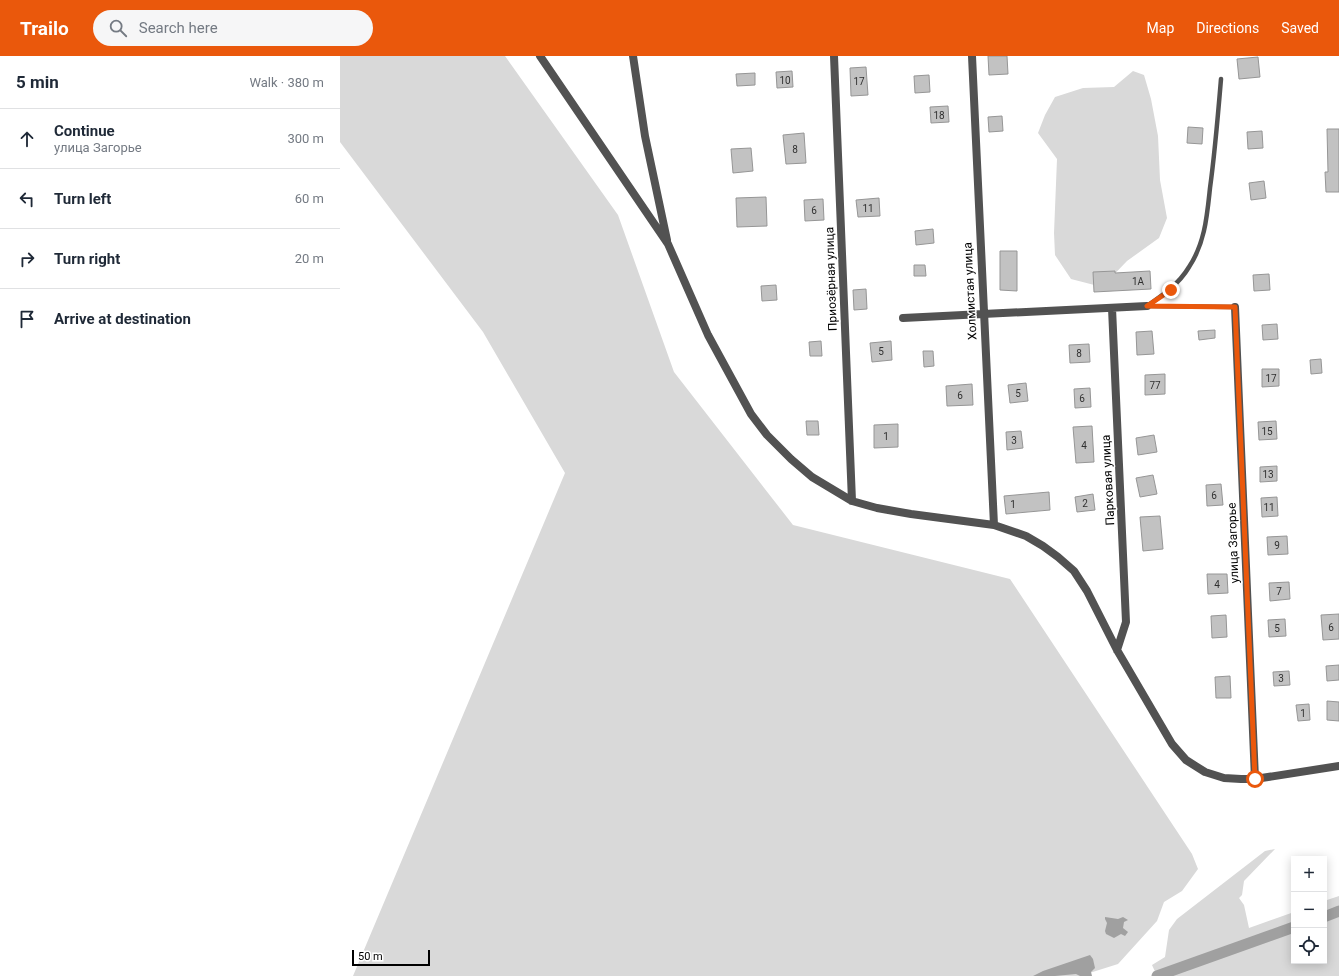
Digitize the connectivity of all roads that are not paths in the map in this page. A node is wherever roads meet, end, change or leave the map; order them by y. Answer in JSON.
{"nodes":[{"id":1,"x":540,"y":56,"type":"edge"},
{"id":2,"x":633,"y":56,"type":"edge"},
{"id":3,"x":834,"y":56,"type":"edge"},
{"id":4,"x":972,"y":56,"type":"edge"},
{"id":5,"x":1221,"y":79,"type":"dead end"},
{"id":6,"x":668,"y":244,"type":"junction"},
{"id":7,"x":1147,"y":306,"type":"junction"},
{"id":8,"x":1235,"y":307,"type":"joint"},
{"id":9,"x":1112,"y":308,"type":"junction"},
{"id":10,"x":983,"y":314,"type":"junction"},
{"id":11,"x":903,"y":318,"type":"dead end"},
{"id":12,"x":852,"y":501,"type":"junction"},
{"id":13,"x":994,"y":525,"type":"junction"},
{"id":14,"x":1117,"y":650,"type":"junction"},
{"id":15,"x":1339,"y":766,"type":"edge"},
{"id":16,"x":1255,"y":779,"type":"junction"}],
"edges":[{"from":1,"to":6,"type":"street"},
{"from":2,"to":6,"type":"street"},
{"from":3,"to":12,"type":"street","name":"Приозёрная улица"},
{"from":4,"to":10,"type":"street","name":"Холмистая улица"},
{"from":5,"to":7,"type":"lane"},
{"from":6,"to":12,"type":"street"},
{"from":7,"to":8,"type":"lane"},
{"from":7,"to":9,"type":"street"},
{"from":8,"to":16,"type":"street","name":"улица Загорье"},
{"from":9,"to":10,"type":"street"},
{"from":9,"to":14,"type":"street","name":"Парковая улица"},
{"from":10,"to":11,"type":"street"},
{"from":10,"to":13,"type":"street","name":"Холмистая улица"},
{"from":12,"to":13,"type":"street"},
{"from":13,"to":14,"type":"street"},
{"from":14,"to":16,"type":"street"},
{"from":15,"to":16,"type":"street"}]}
